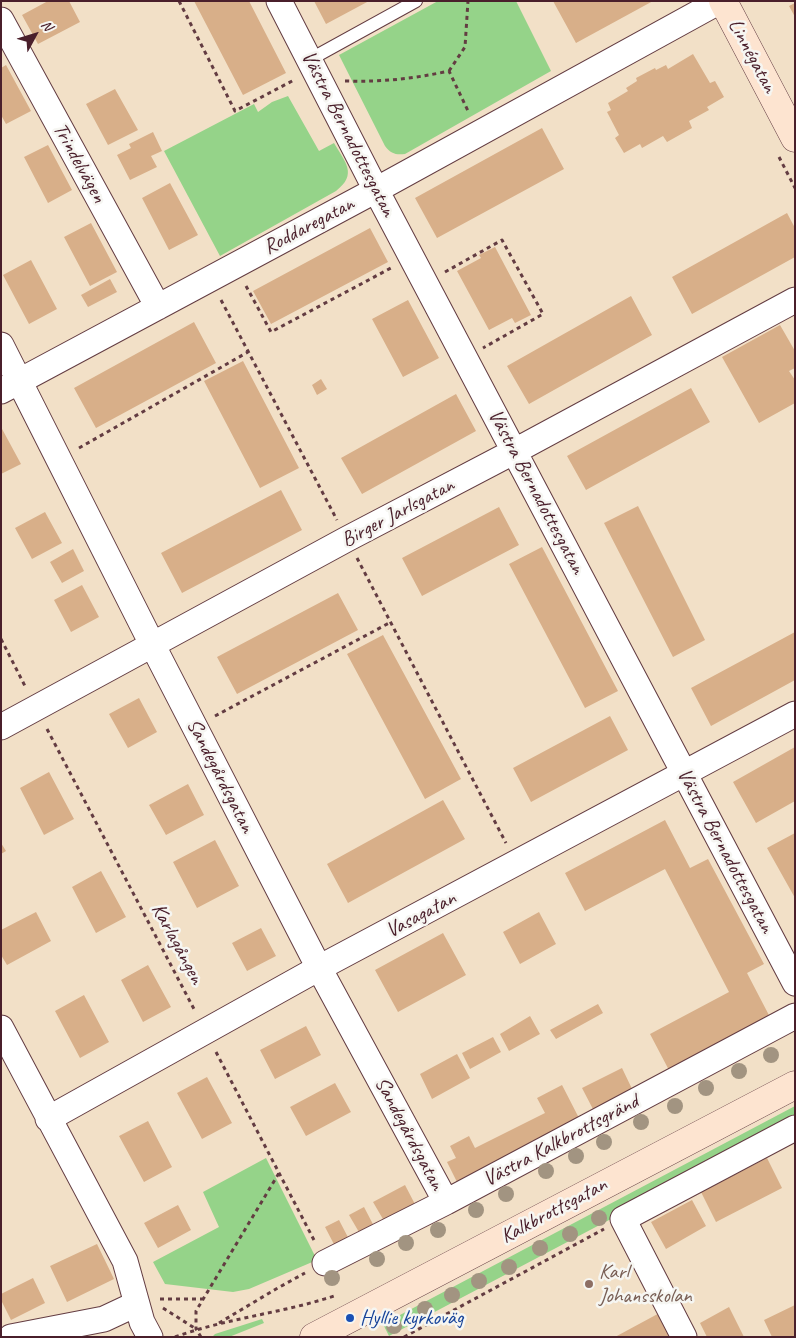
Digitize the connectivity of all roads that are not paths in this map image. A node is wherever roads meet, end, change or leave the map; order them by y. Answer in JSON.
{"nodes":[{"id":1,"x":279,"y":1,"type":"edge"},
{"id":2,"x":416,"y":1,"type":"edge"},
{"id":3,"x":722,"y":1,"type":"edge"},
{"id":4,"x":1,"y":20,"type":"edge"},
{"id":5,"x":314,"y":70,"type":"junction"},
{"id":6,"x":795,"y":138,"type":"edge"},
{"id":7,"x":376,"y":190,"type":"junction"},
{"id":8,"x":795,"y":300,"type":"edge"},
{"id":9,"x":158,"y":307,"type":"junction"},
{"id":10,"x":1,"y":345,"type":"edge"},
{"id":11,"x":10,"y":386,"type":"edge"},
{"id":12,"x":515,"y":451,"type":"junction"},
{"id":13,"x":152,"y":644,"type":"junction"},
{"id":14,"x":795,"y":714,"type":"edge"},
{"id":15,"x":1,"y":727,"type":"edge"},
{"id":16,"x":684,"y":774,"type":"junction"},
{"id":17,"x":320,"y":968,"type":"junction"},
{"id":18,"x":795,"y":983,"type":"edge"},
{"id":19,"x":795,"y":1016,"type":"edge"},
{"id":20,"x":1,"y":1028,"type":"edge"},
{"id":21,"x":795,"y":1085,"type":"edge"},
{"id":22,"x":48,"y":1119,"type":"junction"},
{"id":23,"x":795,"y":1128,"type":"edge"},
{"id":24,"x":446,"y":1202,"type":"junction"},
{"id":25,"x":325,"y":1262,"type":"road end"},
{"id":26,"x":136,"y":1304,"type":"junction"},
{"id":27,"x":11,"y":1337,"type":"edge"},
{"id":28,"x":150,"y":1337,"type":"edge"},
{"id":29,"x":314,"y":1337,"type":"edge"},
{"id":30,"x":684,"y":1337,"type":"edge"}],
"edges":[{"from":1,"to":5,"type":"street","name":"Västra Bernadottesgatan"},
{"from":2,"to":5,"type":"lane"},
{"from":3,"to":6,"type":"main road","name":"Linnégatan"},
{"from":3,"to":7,"type":"street","name":"Roddaregatan"},
{"from":4,"to":9,"type":"street","name":"Trindelvägen"},
{"from":5,"to":7,"type":"street","name":"Västra Bernadottesgatan"},
{"from":7,"to":9,"type":"street","name":"Roddaregatan"},
{"from":7,"to":12,"type":"street","name":"Västra Bernadottesgatan"},
{"from":8,"to":12,"type":"street","name":"Birger Jarlsgatan"},
{"from":9,"to":11,"type":"street","name":"Roddaregatan"},
{"from":10,"to":11,"type":"street","name":"Sandegårdsgatan"},
{"from":11,"to":13,"type":"street","name":"Sandegårdsgatan"},
{"from":12,"to":13,"type":"street","name":"Birger Jarlsgatan"},
{"from":12,"to":16,"type":"street","name":"Västra Bernadottesgatan"},
{"from":13,"to":15,"type":"street","name":"Birger Jarlsgatan"},
{"from":13,"to":17,"type":"street","name":"Sandegårdsgatan"},
{"from":14,"to":16,"type":"street","name":"Vasagatan"},
{"from":16,"to":17,"type":"street","name":"Vasagatan"},
{"from":16,"to":18,"type":"street","name":"Västra Bernadottesgatan"},
{"from":17,"to":22,"type":"street","name":"Vasagatan"},
{"from":17,"to":24,"type":"street","name":"Sandegårdsgatan"},
{"from":19,"to":24,"type":"street","name":"Västra Kalkbrottsgränd"},
{"from":20,"to":22,"type":"street"},
{"from":21,"to":29,"type":"main road","name":"Kalkbrottsgatan"},
{"from":22,"to":26,"type":"street"},
{"from":23,"to":30,"type":"street"},
{"from":24,"to":25,"type":"street","name":"Västra Kalkbrottsgränd"},
{"from":26,"to":27,"type":"street"},
{"from":26,"to":28,"type":"street"}]}
